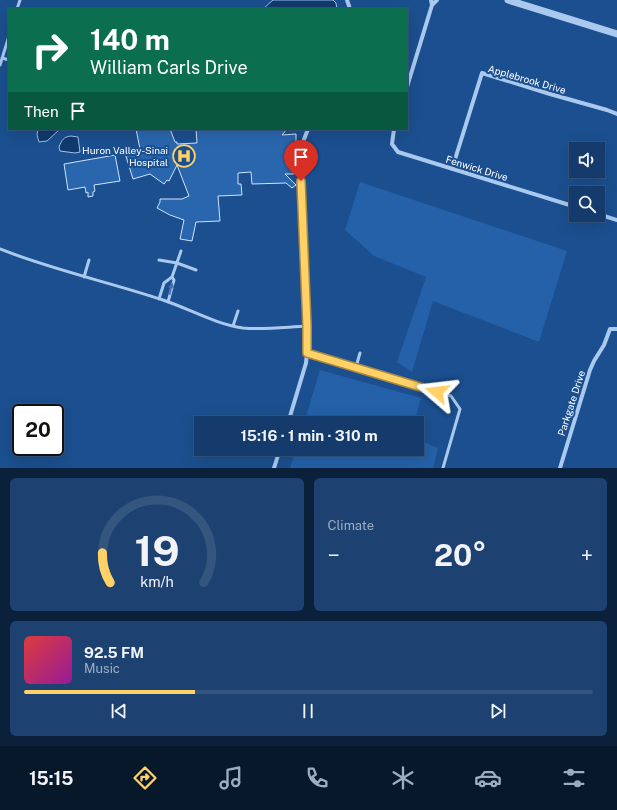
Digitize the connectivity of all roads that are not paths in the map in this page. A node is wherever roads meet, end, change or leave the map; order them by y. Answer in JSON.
{"nodes":[{"id":1,"x":437,"y":0,"type":"edge"},
{"id":2,"x":508,"y":0,"type":"edge"},
{"id":3,"x":432,"y":2,"type":"edge"},
{"id":4,"x":617,"y":34,"type":"edge"},
{"id":5,"x":8,"y":39,"type":"edge"},
{"id":6,"x":2,"y":58,"type":"junction"},
{"id":7,"x":8,"y":60,"type":"edge"},
{"id":8,"x":0,"y":64,"type":"edge"},
{"id":9,"x":408,"y":84,"type":"edge"},
{"id":10,"x":617,"y":114,"type":"edge"},
{"id":11,"x":308,"y":130,"type":"edge"},
{"id":12,"x":394,"y":130,"type":"edge"},
{"id":13,"x":452,"y":169,"type":"junction"},
{"id":14,"x":569,"y":205,"type":"edge"},
{"id":15,"x":605,"y":216,"type":"edge"},
{"id":16,"x":617,"y":220,"type":"edge"},
{"id":17,"x":0,"y":249,"type":"edge"},
{"id":18,"x":180,"y":251,"type":"dead end"},
{"id":19,"x":90,"y":260,"type":"dead end"},
{"id":20,"x":159,"y":260,"type":"dead end"},
{"id":21,"x":177,"y":263,"type":"junction"},
{"id":22,"x":196,"y":270,"type":"dead end"},
{"id":23,"x":172,"y":276,"type":"junction"},
{"id":24,"x":84,"y":277,"type":"junction"},
{"id":25,"x":159,"y":299,"type":"junction"},
{"id":26,"x":168,"y":302,"type":"junction"},
{"id":27,"x":238,"y":311,"type":"dead end"},
{"id":28,"x":233,"y":326,"type":"junction"},
{"id":29,"x":307,"y":326,"type":"junction"},
{"id":30,"x":617,"y":329,"type":"edge"},
{"id":31,"x":307,"y":353,"type":"junction"},
{"id":32,"x":360,"y":353,"type":"dead end"},
{"id":33,"x":356,"y":367,"type":"junction"},
{"id":34,"x":290,"y":416,"type":"edge"},
{"id":35,"x":278,"y":456,"type":"edge"},
{"id":36,"x":274,"y":468,"type":"edge"},
{"id":37,"x":443,"y":468,"type":"edge"},
{"id":38,"x":560,"y":468,"type":"edge"}],
"edges":[{"from":1,"to":3,"type":"street"},
{"from":2,"to":4,"type":"street"},
{"from":3,"to":9,"type":"street"},
{"from":5,"to":6,"type":"lane"},
{"from":6,"to":7,"type":"lane"},
{"from":6,"to":8,"type":"lane"},
{"from":10,"to":13,"type":"street","name":"Applebrook Drive"},
{"from":11,"to":29,"type":"street"},
{"from":12,"to":13,"type":"street","name":"Fenwick Drive"},
{"from":13,"to":14,"type":"street","name":"Fenwick Drive"},
{"from":15,"to":16,"type":"street"},
{"from":17,"to":24,"type":"lane"},
{"from":18,"to":21,"type":"lane"},
{"from":19,"to":24,"type":"lane"},
{"from":20,"to":21,"type":"lane"},
{"from":21,"to":22,"type":"lane"},
{"from":21,"to":23,"type":"lane"},
{"from":23,"to":25,"type":"lane"},
{"from":26,"to":23,"type":"lane","one_way":true},
{"from":24,"to":25,"type":"lane"},
{"from":25,"to":26,"type":"lane"},
{"from":26,"to":28,"type":"lane"},
{"from":27,"to":28,"type":"lane"},
{"from":28,"to":29,"type":"lane"},
{"from":29,"to":31,"type":"street"},
{"from":30,"to":38,"type":"street","name":"Parkgate Drive"},
{"from":31,"to":33,"type":"lane"},
{"from":31,"to":34,"type":"street"},
{"from":32,"to":33,"type":"lane"},
{"from":33,"to":37,"type":"lane"},
{"from":35,"to":36,"type":"street"}]}
